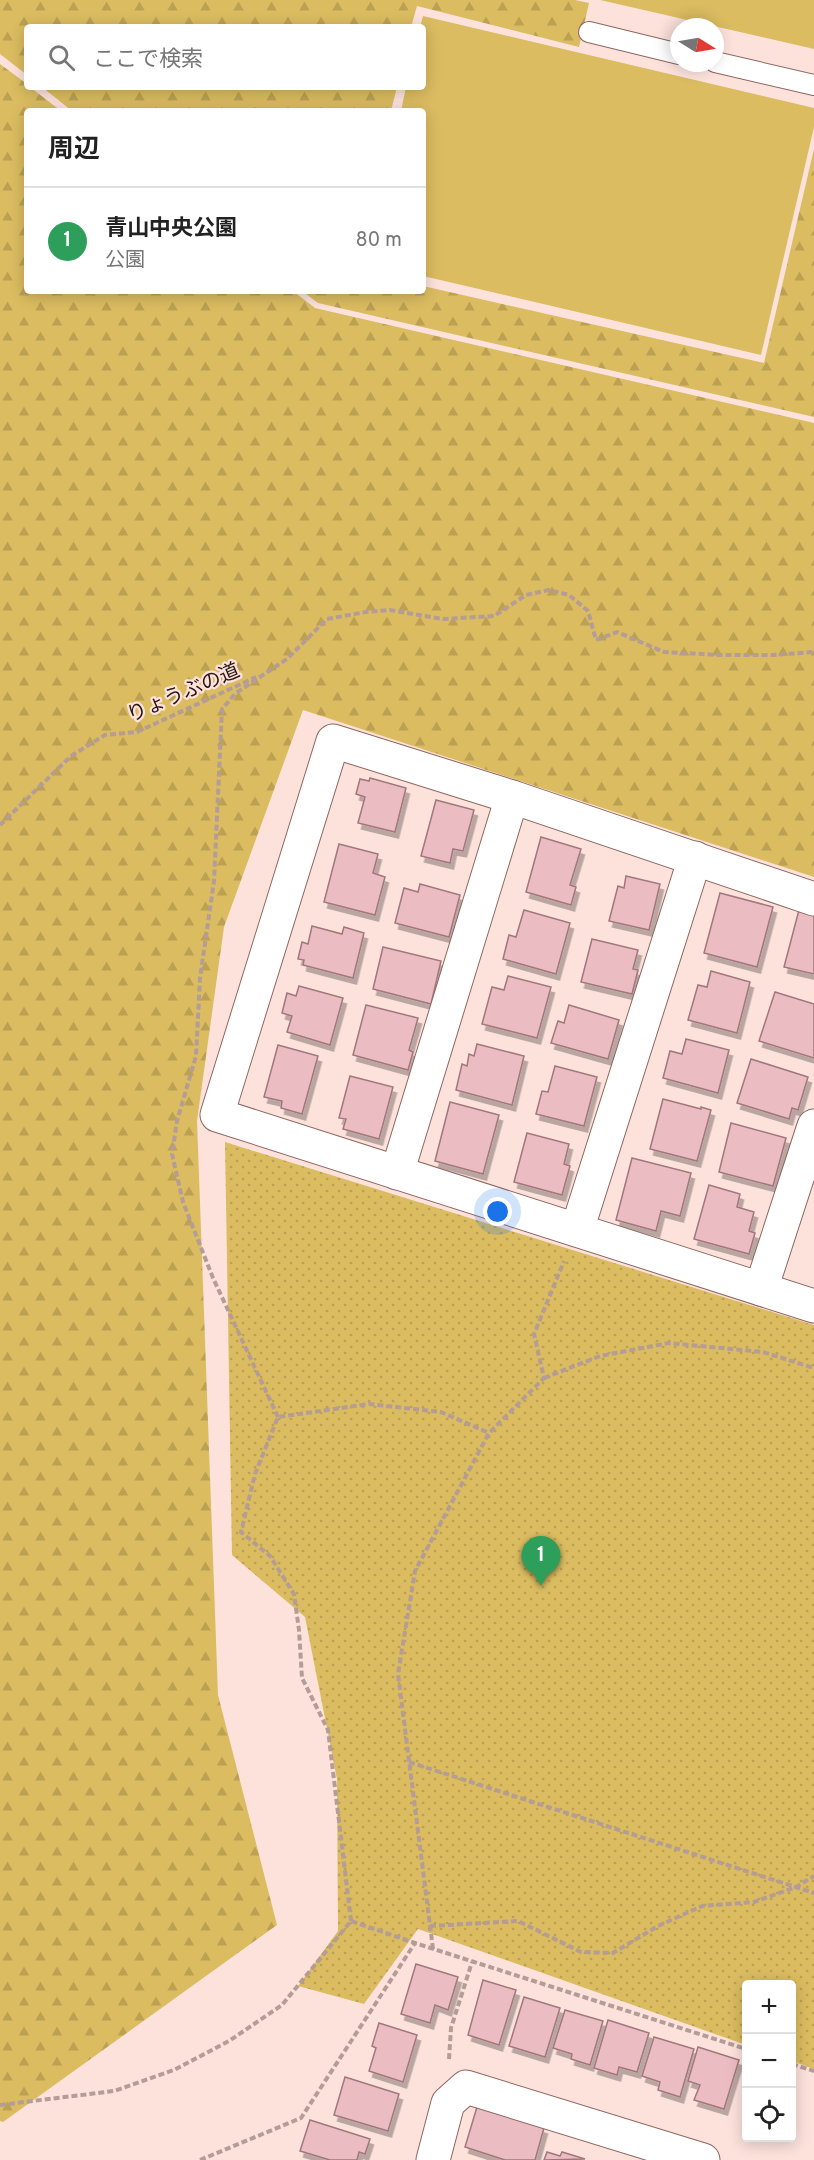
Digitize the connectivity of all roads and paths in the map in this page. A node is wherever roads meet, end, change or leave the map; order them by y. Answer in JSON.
{"nodes":[{"id":1,"x":589,"y":32,"type":"dead end"},
{"id":2,"x":670,"y":52,"type":"edge"},
{"id":3,"x":724,"y":64,"type":"edge"},
{"id":4,"x":814,"y":85,"type":"edge"},
{"id":5,"x":814,"y":652,"type":"edge"},
{"id":6,"x":267,"y":672,"type":"junction"},
{"id":7,"x":512,"y":797,"type":"junction"},
{"id":8,"x":0,"y":825,"type":"edge"},
{"id":9,"x":695,"y":858,"type":"junction"},
{"id":10,"x":814,"y":899,"type":"edge"},
{"id":11,"x":814,"y":1126,"type":"edge"},
{"id":12,"x":397,"y":1173,"type":"junction"},
{"id":13,"x":577,"y":1230,"type":"junction"},
{"id":14,"x":761,"y":1289,"type":"junction"},
{"id":15,"x":814,"y":1306,"type":"edge"},
{"id":16,"x":814,"y":1368,"type":"edge"},
{"id":17,"x":544,"y":1378,"type":"junction"},
{"id":18,"x":278,"y":1417,"type":"junction"},
{"id":19,"x":489,"y":1433,"type":"junction"},
{"id":20,"x":409,"y":1762,"type":"junction"},
{"id":21,"x":814,"y":1876,"type":"edge"},
{"id":22,"x":796,"y":1887,"type":"junction"},
{"id":23,"x":814,"y":1893,"type":"edge"},
{"id":24,"x":351,"y":1921,"type":"junction"},
{"id":25,"x":430,"y":1926,"type":"junction"},
{"id":26,"x":415,"y":1943,"type":"junction"},
{"id":27,"x":433,"y":1949,"type":"junction"},
{"id":28,"x":472,"y":1962,"type":"junction"},
{"id":29,"x":451,"y":2028,"type":"dead end"},
{"id":30,"x":742,"y":2047,"type":"edge"},
{"id":31,"x":796,"y":2065,"type":"edge"},
{"id":32,"x":814,"y":2071,"type":"edge"},
{"id":33,"x":0,"y":2105,"type":"edge"},
{"id":34,"x":200,"y":2160,"type":"edge"},
{"id":35,"x":433,"y":2160,"type":"edge"},
{"id":36,"x":703,"y":2160,"type":"edge"}],
"edges":[{"from":1,"to":2,"type":"lane"},
{"from":3,"to":4,"type":"lane"},
{"from":5,"to":6,"type":"path"},
{"from":6,"to":8,"type":"path","name":"りょうぶの道"},
{"from":6,"to":18,"type":"path"},
{"from":7,"to":9,"type":"street"},
{"from":7,"to":12,"type":"street"},
{"from":7,"to":12,"type":"street"},
{"from":9,"to":10,"type":"street"},
{"from":9,"to":13,"type":"street"},
{"from":11,"to":14,"type":"street"},
{"from":12,"to":13,"type":"street"},
{"from":13,"to":14,"type":"street"},
{"from":13,"to":17,"type":"path"},
{"from":14,"to":15,"type":"street"},
{"from":16,"to":17,"type":"path"},
{"from":17,"to":19,"type":"path"},
{"from":18,"to":19,"type":"path"},
{"from":18,"to":24,"type":"path"},
{"from":19,"to":20,"type":"path"},
{"from":20,"to":22,"type":"path"},
{"from":20,"to":25,"type":"path"},
{"from":21,"to":22,"type":"path"},
{"from":22,"to":23,"type":"path"},
{"from":22,"to":25,"type":"path"},
{"from":24,"to":26,"type":"path"},
{"from":24,"to":33,"type":"path"},
{"from":25,"to":27,"type":"path"},
{"from":26,"to":27,"type":"path"},
{"from":26,"to":34,"type":"path"},
{"from":27,"to":28,"type":"path"},
{"from":28,"to":29,"type":"path"},
{"from":28,"to":30,"type":"path"},
{"from":31,"to":32,"type":"path"},
{"from":35,"to":36,"type":"street"}]}
